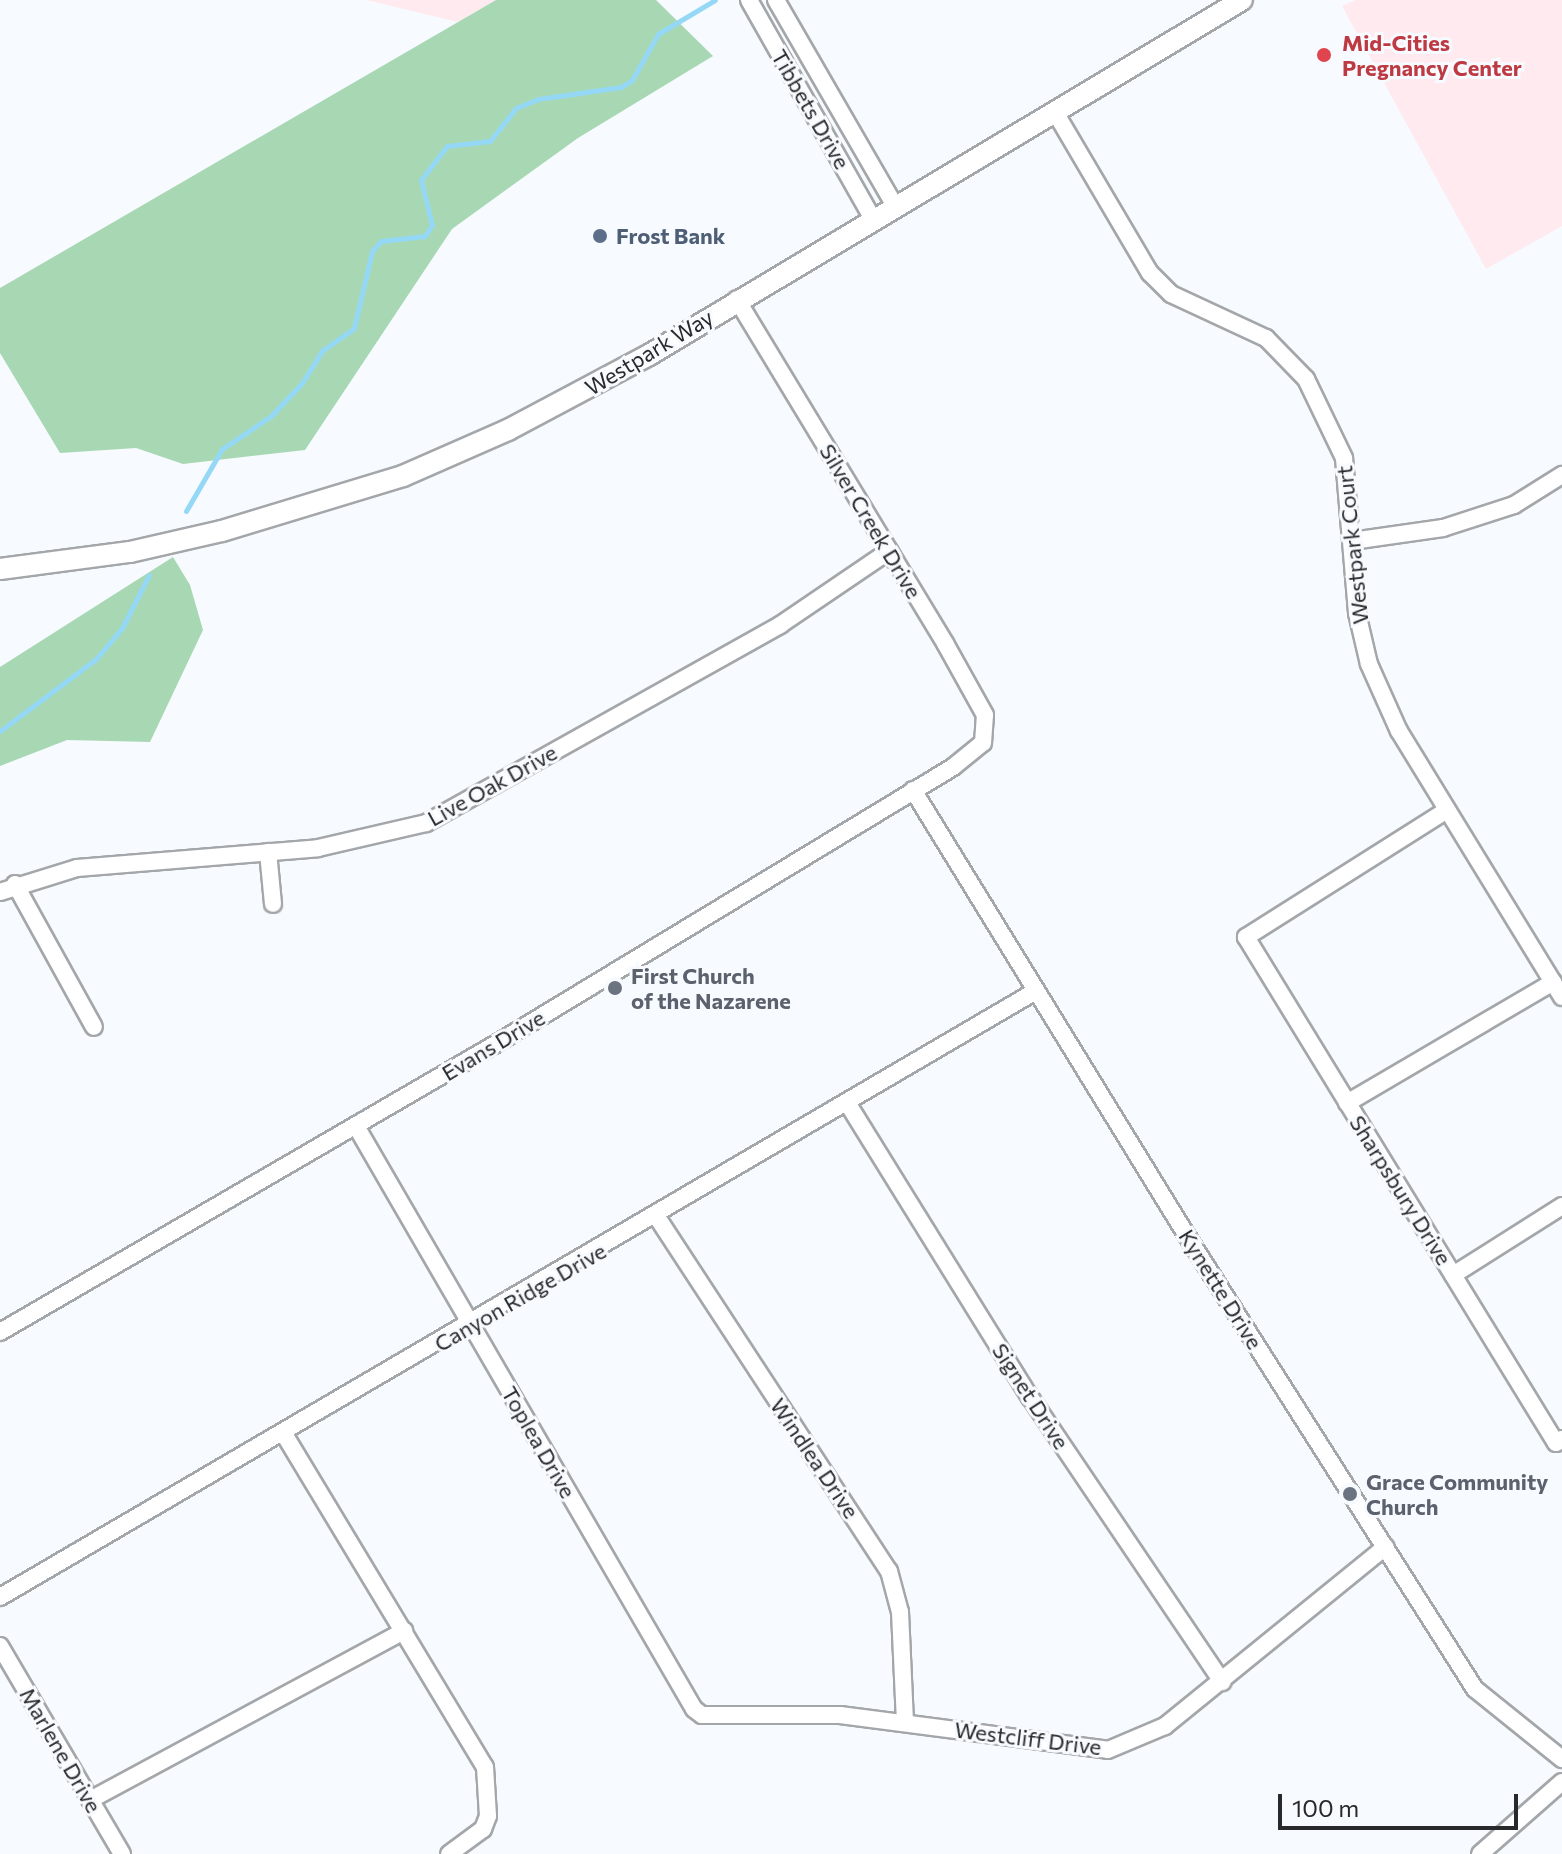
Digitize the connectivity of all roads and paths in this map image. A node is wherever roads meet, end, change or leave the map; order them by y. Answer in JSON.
{"nodes":[{"id":1,"x":749,"y":0,"type":"edge"},
{"id":2,"x":776,"y":0,"type":"edge"},
{"id":3,"x":1242,"y":0,"type":"edge"},
{"id":4,"x":1055,"y":112,"type":"junction"},
{"id":5,"x":895,"y":206,"type":"junction"},
{"id":6,"x":873,"y":219,"type":"junction"},
{"id":7,"x":737,"y":299,"type":"junction"},
{"id":8,"x":1562,"y":475,"type":"edge"},
{"id":9,"x":1352,"y":541,"type":"junction"},
{"id":10,"x":889,"y":551,"type":"junction"},
{"id":11,"x":0,"y":569,"type":"edge"},
{"id":12,"x":979,"y":747,"type":"joint"},
{"id":13,"x":913,"y":790,"type":"junction"},
{"id":14,"x":1447,"y":810,"type":"junction"},
{"id":15,"x":268,"y":852,"type":"junction"},
{"id":16,"x":8,"y":888,"type":"edge"},
{"id":17,"x":273,"y":904,"type":"dead end"},
{"id":18,"x":1558,"y":990,"type":"edge"},
{"id":19,"x":1036,"y":991,"type":"junction"},
{"id":20,"x":94,"y":1027,"type":"dead end"},
{"id":21,"x":1347,"y":1103,"type":"junction"},
{"id":22,"x":848,"y":1104,"type":"junction"},
{"id":23,"x":356,"y":1126,"type":"junction"},
{"id":24,"x":1562,"y":1206,"type":"edge"},
{"id":25,"x":657,"y":1217,"type":"junction"},
{"id":26,"x":1453,"y":1275,"type":"junction"},
{"id":27,"x":471,"y":1325,"type":"junction"},
{"id":28,"x":0,"y":1332,"type":"edge"},
{"id":29,"x":284,"y":1434,"type":"junction"},
{"id":30,"x":1559,"y":1441,"type":"edge"},
{"id":31,"x":1385,"y":1547,"type":"junction"},
{"id":32,"x":0,"y":1597,"type":"edge"},
{"id":33,"x":404,"y":1631,"type":"junction"},
{"id":34,"x":0,"y":1646,"type":"edge"},
{"id":35,"x":1222,"y":1682,"type":"junction"},
{"id":36,"x":747,"y":1715,"type":"joint"},
{"id":37,"x":905,"y":1722,"type":"junction"},
{"id":38,"x":1562,"y":1759,"type":"edge"},
{"id":39,"x":1562,"y":1782,"type":"edge"},
{"id":40,"x":90,"y":1800,"type":"junction"},
{"id":41,"x":122,"y":1854,"type":"edge"},
{"id":42,"x":449,"y":1854,"type":"edge"},
{"id":43,"x":1480,"y":1854,"type":"edge"}],
"edges":[{"from":1,"to":6,"type":"street","name":"Tibbets Drive"},
{"from":2,"to":5,"type":"street","name":"Tibbets Drive"},
{"from":3,"to":4,"type":"main road","name":"Westpark Way"},
{"from":4,"to":5,"type":"main road","name":"Westpark Way"},
{"from":4,"to":9,"type":"street","name":"Westpark Court"},
{"from":5,"to":6,"type":"main road","name":"Westpark Way"},
{"from":6,"to":7,"type":"main road","name":"Westpark Way"},
{"from":7,"to":10,"type":"street","name":"Silver Creek Drive"},
{"from":7,"to":11,"type":"main road","name":"Westpark Way"},
{"from":8,"to":9,"type":"street"},
{"from":9,"to":14,"type":"street","name":"Westpark Court"},
{"from":10,"to":12,"type":"street","name":"Silver Creek Drive"},
{"from":10,"to":15,"type":"street","name":"Live Oak Drive"},
{"from":12,"to":13,"type":"street","name":"Evans Drive"},
{"from":13,"to":19,"type":"street","name":"Kynette Drive"},
{"from":13,"to":23,"type":"street","name":"Evans Drive"},
{"from":14,"to":18,"type":"street","name":"Westpark Court"},
{"from":14,"to":21,"type":"street","name":"Sharpsbury Drive"},
{"from":15,"to":16,"type":"street","name":"Live Oak Drive"},
{"from":15,"to":17,"type":"street"},
{"from":16,"to":20,"type":"street"},
{"from":18,"to":21,"type":"street"},
{"from":19,"to":22,"type":"street","name":"Canyon Ridge Drive"},
{"from":19,"to":31,"type":"street","name":"Kynette Drive"},
{"from":21,"to":26,"type":"street","name":"Sharpsbury Drive"},
{"from":22,"to":25,"type":"street","name":"Canyon Ridge Drive"},
{"from":22,"to":35,"type":"street","name":"Signet Drive"},
{"from":23,"to":27,"type":"street","name":"Toplea Drive"},
{"from":23,"to":28,"type":"street","name":"Evans Drive"},
{"from":24,"to":26,"type":"street"},
{"from":25,"to":27,"type":"street","name":"Canyon Ridge Drive"},
{"from":25,"to":37,"type":"street","name":"Windlea Drive"},
{"from":26,"to":30,"type":"street","name":"Sharpsbury Drive"},
{"from":27,"to":29,"type":"street","name":"Canyon Ridge Drive"},
{"from":27,"to":36,"type":"street","name":"Toplea Drive"},
{"from":29,"to":32,"type":"street","name":"Canyon Ridge Drive"},
{"from":29,"to":33,"type":"street"},
{"from":31,"to":35,"type":"street","name":"Westcliff Drive"},
{"from":31,"to":38,"type":"street","name":"Kynette Drive"},
{"from":33,"to":40,"type":"street"},
{"from":33,"to":42,"type":"street"},
{"from":34,"to":40,"type":"street","name":"Marlene Drive"},
{"from":35,"to":37,"type":"street","name":"Westcliff Drive"},
{"from":36,"to":37,"type":"street","name":"Westcliff Drive"},
{"from":39,"to":43,"type":"street"},
{"from":40,"to":41,"type":"street","name":"Marlene Drive"}]}
